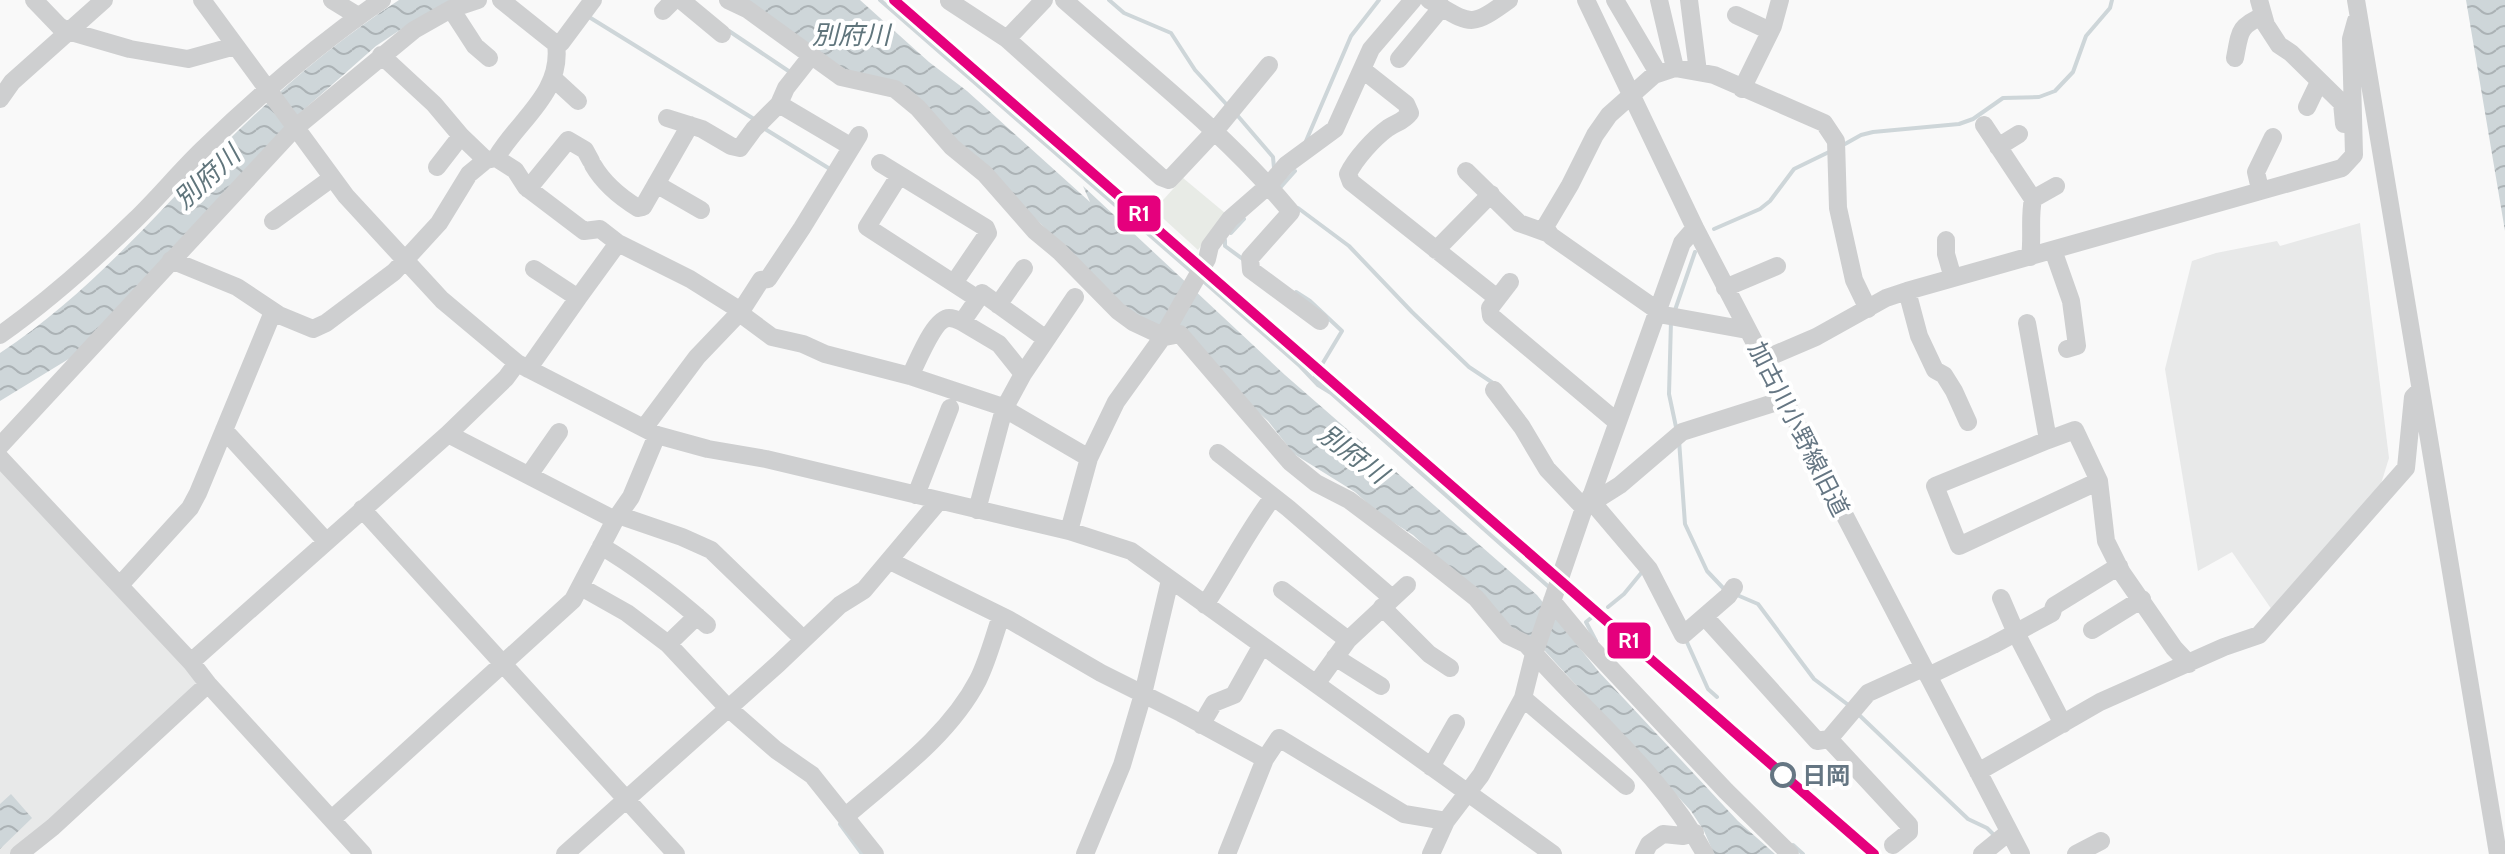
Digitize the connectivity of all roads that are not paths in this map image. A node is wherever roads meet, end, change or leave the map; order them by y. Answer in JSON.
{"nodes":[{"id":1,"x":34,"y":0,"type":"edge"},
{"id":2,"x":104,"y":0,"type":"edge"},
{"id":3,"x":202,"y":0,"type":"edge"},
{"id":4,"x":332,"y":0,"type":"edge"},
{"id":5,"x":382,"y":0,"type":"edge"},
{"id":6,"x":501,"y":0,"type":"edge"},
{"id":7,"x":593,"y":0,"type":"edge"},
{"id":8,"x":681,"y":0,"type":"edge"},
{"id":9,"x":728,"y":0,"type":"edge"},
{"id":10,"x":1044,"y":0,"type":"edge"},
{"id":11,"x":1064,"y":0,"type":"edge"},
{"id":12,"x":1413,"y":0,"type":"edge"},
{"id":13,"x":1509,"y":0,"type":"edge"},
{"id":14,"x":1586,"y":0,"type":"edge"},
{"id":15,"x":1615,"y":0,"type":"edge"},
{"id":16,"x":1659,"y":0,"type":"edge"},
{"id":17,"x":1689,"y":0,"type":"edge"},
{"id":18,"x":1780,"y":0,"type":"edge"},
{"id":19,"x":466,"y":3,"type":"edge"},
{"id":20,"x":1435,"y":4,"type":"edge"},
{"id":21,"x":2357,"y":6,"type":"edge"},
{"id":22,"x":2261,"y":8,"type":"edge"},
{"id":23,"x":956,"y":12,"type":"edge"},
{"id":24,"x":1736,"y":15,"type":"dead end"},
{"id":25,"x":358,"y":16,"type":"junction"},
{"id":26,"x":710,"y":30,"type":"dead end"},
{"id":27,"x":68,"y":31,"type":"junction"},
{"id":28,"x":1770,"y":31,"type":"junction"},
{"id":29,"x":1007,"y":39,"type":"junction"},
{"id":30,"x":556,"y":44,"type":"junction"},
{"id":31,"x":235,"y":46,"type":"junction"},
{"id":32,"x":381,"y":55,"type":"junction"},
{"id":33,"x":812,"y":55,"type":"junction"},
{"id":34,"x":489,"y":58,"type":"dead end"},
{"id":35,"x":2235,"y":58,"type":"dead end"},
{"id":36,"x":1399,"y":59,"type":"dead end"},
{"id":37,"x":1269,"y":65,"type":"dead end"},
{"id":38,"x":1363,"y":70,"type":"junction"},
{"id":39,"x":1667,"y":71,"type":"junction"},
{"id":40,"x":1698,"y":72,"type":"junction"},
{"id":41,"x":553,"y":78,"type":"junction"},
{"id":42,"x":2319,"y":82,"type":"junction"},
{"id":43,"x":1742,"y":89,"type":"junction"},
{"id":44,"x":268,"y":90,"type":"junction"},
{"id":45,"x":1632,"y":96,"type":"junction"},
{"id":46,"x":0,"y":99,"type":"edge"},
{"id":47,"x":578,"y":101,"type":"dead end"},
{"id":48,"x":779,"y":104,"type":"junction"},
{"id":49,"x":2307,"y":107,"type":"dead end"},
{"id":50,"x":667,"y":118,"type":"dead end"},
{"id":51,"x":690,"y":125,"type":"junction"},
{"id":52,"x":1984,"y":125,"type":"dead end"},
{"id":53,"x":294,"y":129,"type":"junction"},
{"id":54,"x":1214,"y":132,"type":"junction"},
{"id":55,"x":2019,"y":134,"type":"dead end"},
{"id":56,"x":461,"y":136,"type":"junction"},
{"id":57,"x":2274,"y":145,"type":"dead end"},
{"id":58,"x":1998,"y":147,"type":"junction"},
{"id":59,"x":491,"y":159,"type":"junction"},
{"id":60,"x":880,"y":163,"type":"dead end"},
{"id":61,"x":2349,"y":163,"type":"junction"},
{"id":62,"x":437,"y":167,"type":"dead end"},
{"id":63,"x":1466,"y":171,"type":"dead end"},
{"id":64,"x":899,"y":176,"type":"junction"},
{"id":65,"x":332,"y":178,"type":"junction"},
{"id":66,"x":1274,"y":180,"type":"junction"},
{"id":67,"x":656,"y":184,"type":"junction"},
{"id":68,"x":2056,"y":186,"type":"dead end"},
{"id":69,"x":528,"y":189,"type":"junction"},
{"id":70,"x":2260,"y":189,"type":"junction"},
{"id":71,"x":1491,"y":194,"type":"junction"},
{"id":72,"x":2033,"y":199,"type":"junction"},
{"id":73,"x":688,"y":208,"type":"dead end"},
{"id":74,"x":273,"y":221,"type":"dead end"},
{"id":75,"x":1695,"y":228,"type":"junction"},
{"id":76,"x":1547,"y":233,"type":"junction"},
{"id":77,"x":1946,"y":240,"type":"dead end"},
{"id":78,"x":618,"y":243,"type":"junction"},
{"id":79,"x":1436,"y":250,"type":"junction"},
{"id":80,"x":2053,"y":250,"type":"junction"},
{"id":81,"x":2030,"y":257,"type":"junction"},
{"id":82,"x":404,"y":259,"type":"junction"},
{"id":83,"x":171,"y":260,"type":"junction"},
{"id":84,"x":1777,"y":266,"type":"dead end"},
{"id":85,"x":1024,"y":268,"type":"dead end"},
{"id":86,"x":534,"y":269,"type":"dead end"},
{"id":87,"x":1953,"y":278,"type":"junction"},
{"id":88,"x":1510,"y":282,"type":"dead end"},
{"id":89,"x":954,"y":283,"type":"junction"},
{"id":90,"x":1725,"y":288,"type":"junction"},
{"id":91,"x":1907,"y":291,"type":"junction"},
{"id":92,"x":1075,"y":297,"type":"dead end"},
{"id":93,"x":578,"y":298,"type":"junction"},
{"id":94,"x":1497,"y":298,"type":"junction"},
{"id":95,"x":978,"y":299,"type":"junction"},
{"id":96,"x":998,"y":305,"type":"junction"},
{"id":97,"x":1868,"y":309,"type":"junction"},
{"id":98,"x":741,"y":311,"type":"junction"},
{"id":99,"x":273,"y":312,"type":"junction"},
{"id":100,"x":1667,"y":315,"type":"junction"},
{"id":101,"x":1309,"y":317,"type":"dead end"},
{"id":102,"x":962,"y":322,"type":"junction"},
{"id":103,"x":2027,"y":323,"type":"dead end"},
{"id":104,"x":1747,"y":330,"type":"junction"},
{"id":105,"x":0,"y":335,"type":"edge"},
{"id":106,"x":1046,"y":339,"type":"junction"},
{"id":107,"x":2067,"y":349,"type":"dead end"},
{"id":108,"x":1762,"y":360,"type":"junction"},
{"id":109,"x":522,"y":366,"type":"junction"},
{"id":110,"x":1023,"y":374,"type":"junction"},
{"id":111,"x":910,"y":376,"type":"junction"},
{"id":112,"x":2421,"y":389,"type":"junction"},
{"id":113,"x":1494,"y":390,"type":"dead end"},
{"id":114,"x":1783,"y":400,"type":"junction"},
{"id":115,"x":1004,"y":409,"type":"junction"},
{"id":116,"x":941,"y":417,"type":"dead end"},
{"id":117,"x":1617,"y":422,"type":"junction"},
{"id":118,"x":1968,"y":422,"type":"dead end"},
{"id":119,"x":224,"y":430,"type":"junction"},
{"id":120,"x":650,"y":431,"type":"junction"},
{"id":121,"x":559,"y":432,"type":"dead end"},
{"id":122,"x":448,"y":434,"type":"junction"},
{"id":123,"x":2048,"y":440,"type":"junction"},
{"id":124,"x":0,"y":446,"type":"edge"},
{"id":125,"x":1218,"y":453,"type":"dead end"},
{"id":126,"x":0,"y":458,"type":"edge"},
{"id":127,"x":1089,"y":458,"type":"junction"},
{"id":128,"x":529,"y":475,"type":"junction"},
{"id":129,"x":2099,"y":481,"type":"junction"},
{"id":130,"x":916,"y":495,"type":"junction"},
{"id":131,"x":1273,"y":497,"type":"junction"},
{"id":132,"x":939,"y":501,"type":"junction"},
{"id":133,"x":1589,"y":503,"type":"junction"},
{"id":134,"x":362,"y":509,"type":"junction"},
{"id":135,"x":977,"y":510,"type":"junction"},
{"id":136,"x":617,"y":518,"type":"junction"},
{"id":137,"x":1069,"y":531,"type":"junction"},
{"id":138,"x":325,"y":540,"type":"junction"},
{"id":139,"x":601,"y":546,"type":"junction"},
{"id":140,"x":890,"y":561,"type":"junction"},
{"id":141,"x":2119,"y":566,"type":"junction"},
{"id":142,"x":1170,"y":580,"type":"junction"},
{"id":143,"x":120,"y":585,"type":"junction"},
{"id":144,"x":1407,"y":585,"type":"dead end"},
{"id":145,"x":581,"y":587,"type":"junction"},
{"id":146,"x":1734,"y":587,"type":"dead end"},
{"id":147,"x":1282,"y":590,"type":"dead end"},
{"id":148,"x":2001,"y":598,"type":"dead end"},
{"id":149,"x":2142,"y":599,"type":"junction"},
{"id":150,"x":1552,"y":601,"type":"junction"},
{"id":151,"x":1387,"y":603,"type":"junction"},
{"id":152,"x":1205,"y":605,"type":"junction"},
{"id":153,"x":1001,"y":616,"type":"junction"},
{"id":154,"x":1705,"y":617,"type":"junction"},
{"id":155,"x":1739,"y":626,"type":"dead end"},
{"id":156,"x":2093,"y":632,"type":"dead end"},
{"id":157,"x":2016,"y":633,"type":"junction"},
{"id":158,"x":803,"y":639,"type":"junction"},
{"id":159,"x":1724,"y":639,"type":"junction"},
{"id":160,"x":1348,"y":640,"type":"junction"},
{"id":161,"x":668,"y":644,"type":"junction"},
{"id":162,"x":1262,"y":645,"type":"junction"},
{"id":163,"x":1534,"y":654,"type":"junction"},
{"id":164,"x":1335,"y":657,"type":"junction"},
{"id":165,"x":191,"y":662,"type":"junction"},
{"id":166,"x":504,"y":663,"type":"junction"},
{"id":167,"x":2189,"y":664,"type":"junction"},
{"id":168,"x":1450,"y":668,"type":"dead end"},
{"id":169,"x":1926,"y":672,"type":"junction"},
{"id":170,"x":208,"y":684,"type":"junction"},
{"id":171,"x":1316,"y":684,"type":"junction"},
{"id":172,"x":1381,"y":686,"type":"dead end"},
{"id":173,"x":1143,"y":694,"type":"junction"},
{"id":174,"x":1523,"y":698,"type":"junction"},
{"id":175,"x":727,"y":707,"type":"junction"},
{"id":176,"x":1456,"y":723,"type":"dead end"},
{"id":177,"x":2063,"y":724,"type":"junction"},
{"id":178,"x":1201,"y":725,"type":"junction"},
{"id":179,"x":1829,"y":739,"type":"junction"},
{"id":180,"x":1265,"y":759,"type":"junction"},
{"id":181,"x":1431,"y":767,"type":"junction"},
{"id":182,"x":1978,"y":772,"type":"junction"},
{"id":183,"x":1626,"y":786,"type":"dead end"},
{"id":184,"x":1466,"y":792,"type":"junction"},
{"id":185,"x":626,"y":798,"type":"junction"},
{"id":186,"x":846,"y":816,"type":"junction"},
{"id":187,"x":332,"y":819,"type":"junction"},
{"id":188,"x":1446,"y":821,"type":"junction"},
{"id":189,"x":2009,"y":832,"type":"junction"},
{"id":190,"x":1695,"y":833,"type":"junction"},
{"id":191,"x":2101,"y":841,"type":"dead end"},
{"id":192,"x":1893,"y":845,"type":"dead end"},
{"id":193,"x":1089,"y":853,"type":"edge"},
{"id":194,"x":19,"y":854,"type":"edge"},
{"id":195,"x":363,"y":854,"type":"edge"},
{"id":196,"x":565,"y":854,"type":"edge"},
{"id":197,"x":676,"y":854,"type":"edge"},
{"id":198,"x":875,"y":854,"type":"edge"},
{"id":199,"x":1227,"y":854,"type":"edge"},
{"id":200,"x":1431,"y":854,"type":"edge"},
{"id":201,"x":1553,"y":854,"type":"edge"},
{"id":202,"x":1644,"y":854,"type":"edge"},
{"id":203,"x":1705,"y":854,"type":"edge"},
{"id":204,"x":1790,"y":854,"type":"edge"},
{"id":205,"x":1982,"y":854,"type":"edge"},
{"id":206,"x":2021,"y":854,"type":"edge"},
{"id":207,"x":2064,"y":854,"type":"edge"},
{"id":208,"x":2076,"y":854,"type":"edge"},
{"id":209,"x":2498,"y":854,"type":"edge"}],
"edges":[{"from":1,"to":27,"type":"street"},
{"from":2,"to":27,"type":"street"},
{"from":3,"to":31,"type":"street"},
{"from":4,"to":25,"type":"street"},
{"from":5,"to":25,"type":"street"},
{"from":6,"to":30,"type":"street"},
{"from":7,"to":30,"type":"street"},
{"from":8,"to":26,"type":"street"},
{"from":9,"to":33,"type":"street"},
{"from":10,"to":29,"type":"street"},
{"from":11,"to":54,"type":"street"},
{"from":12,"to":38,"type":"street"},
{"from":13,"to":20,"type":"street"},
{"from":14,"to":45,"type":"street","name":"加古川小野線旧道"},
{"from":15,"to":39,"type":"street"},
{"from":16,"to":39,"type":"street"},
{"from":17,"to":40,"type":"street"},
{"from":18,"to":28,"type":"street"},
{"from":19,"to":32,"type":"street"},
{"from":19,"to":34,"type":"street"},
{"from":20,"to":36,"type":"street"},
{"from":21,"to":61,"type":"street"},
{"from":21,"to":112,"type":"street"},
{"from":22,"to":35,"type":"street"},
{"from":22,"to":42,"type":"street"},
{"from":23,"to":29,"type":"street"},
{"from":24,"to":28,"type":"street"},
{"from":25,"to":44,"type":"street"},
{"from":27,"to":31,"type":"street"},
{"from":27,"to":46,"type":"street"},
{"from":28,"to":43,"type":"street"},
{"from":29,"to":54,"type":"street"},
{"from":30,"to":41,"type":"street"},
{"from":31,"to":44,"type":"street"},
{"from":32,"to":53,"type":"street"},
{"from":32,"to":56,"type":"street"},
{"from":33,"to":48,"type":"street"},
{"from":33,"to":163,"type":"street"},
{"from":37,"to":54,"type":"street"},
{"from":38,"to":66,"type":"street"},
{"from":38,"to":79,"type":"street"},
{"from":39,"to":40,"type":"street"},
{"from":39,"to":45,"type":"street"},
{"from":40,"to":43,"type":"street"},
{"from":41,"to":47,"type":"street"},
{"from":41,"to":59,"type":"street"},
{"from":42,"to":49,"type":"street"},
{"from":42,"to":61,"type":"street"},
{"from":43,"to":97,"type":"street"},
{"from":44,"to":53,"type":"street"},
{"from":44,"to":105,"type":"street"},
{"from":45,"to":75,"type":"street","name":"加古川小野線旧道"},
{"from":45,"to":76,"type":"street"},
{"from":48,"to":51,"type":"street"},
{"from":48,"to":98,"type":"street"},
{"from":50,"to":51,"type":"street"},
{"from":51,"to":67,"type":"street"},
{"from":52,"to":58,"type":"street"},
{"from":53,"to":65,"type":"street"},
{"from":53,"to":83,"type":"street"},
{"from":54,"to":66,"type":"street"},
{"from":55,"to":58,"type":"street"},
{"from":56,"to":59,"type":"street"},
{"from":56,"to":62,"type":"street"},
{"from":57,"to":70,"type":"street"},
{"from":58,"to":72,"type":"street"},
{"from":59,"to":69,"type":"street"},
{"from":59,"to":82,"type":"street"},
{"from":60,"to":64,"type":"street"},
{"from":61,"to":70,"type":"street"},
{"from":63,"to":71,"type":"street"},
{"from":64,"to":89,"type":"street"},
{"from":64,"to":89,"type":"street"},
{"from":65,"to":74,"type":"street"},
{"from":65,"to":82,"type":"street"},
{"from":66,"to":101,"type":"street"},
{"from":66,"to":127,"type":"street"},
{"from":67,"to":69,"type":"street"},
{"from":67,"to":73,"type":"street"},
{"from":68,"to":72,"type":"street"},
{"from":69,"to":78,"type":"street"},
{"from":70,"to":80,"type":"street"},
{"from":71,"to":76,"type":"street"},
{"from":71,"to":79,"type":"street"},
{"from":72,"to":81,"type":"street"},
{"from":75,"to":90,"type":"street","name":"加古川小野線旧道"},
{"from":75,"to":100,"type":"street"},
{"from":76,"to":100,"type":"street"},
{"from":77,"to":87,"type":"street"},
{"from":78,"to":93,"type":"street"},
{"from":78,"to":98,"type":"street"},
{"from":79,"to":94,"type":"street"},
{"from":80,"to":81,"type":"street"},
{"from":80,"to":107,"type":"street"},
{"from":81,"to":87,"type":"street"},
{"from":82,"to":99,"type":"street"},
{"from":82,"to":109,"type":"street"},
{"from":83,"to":99,"type":"street"},
{"from":83,"to":124,"type":"street"},
{"from":84,"to":90,"type":"street"},
{"from":85,"to":96,"type":"street"},
{"from":86,"to":93,"type":"street"},
{"from":87,"to":91,"type":"street"},
{"from":88,"to":94,"type":"street"},
{"from":89,"to":95,"type":"street"},
{"from":90,"to":104,"type":"street","name":"加古川小野線旧道"},
{"from":91,"to":97,"type":"street"},
{"from":91,"to":118,"type":"street"},
{"from":92,"to":106,"type":"street"},
{"from":93,"to":109,"type":"street"},
{"from":94,"to":117,"type":"street"},
{"from":95,"to":96,"type":"street"},
{"from":95,"to":102,"type":"street"},
{"from":96,"to":106,"type":"street"},
{"from":97,"to":108,"type":"street"},
{"from":98,"to":111,"type":"street"},
{"from":98,"to":120,"type":"street"},
{"from":99,"to":119,"type":"street"},
{"from":100,"to":104,"type":"street"},
{"from":100,"to":117,"type":"street"},
{"from":102,"to":110,"type":"street"},
{"from":102,"to":111,"type":"street"},
{"from":103,"to":123,"type":"street"},
{"from":104,"to":108,"type":"street","name":"加古川小野線旧道"},
{"from":106,"to":110,"type":"street"},
{"from":108,"to":114,"type":"street","name":"加古川小野線旧道"},
{"from":109,"to":120,"type":"street"},
{"from":109,"to":122,"type":"street"},
{"from":110,"to":115,"type":"street"},
{"from":111,"to":115,"type":"street"},
{"from":112,"to":167,"type":"street"},
{"from":112,"to":209,"type":"street"},
{"from":113,"to":133,"type":"street"},
{"from":114,"to":133,"type":"street"},
{"from":114,"to":169,"type":"street","name":"加古川小野線旧道"},
{"from":115,"to":127,"type":"street"},
{"from":115,"to":135,"type":"street"},
{"from":116,"to":130,"type":"street"},
{"from":117,"to":133,"type":"street"},
{"from":119,"to":138,"type":"street"},
{"from":119,"to":143,"type":"street"},
{"from":120,"to":130,"type":"street"},
{"from":120,"to":136,"type":"street"},
{"from":121,"to":128,"type":"street"},
{"from":122,"to":128,"type":"street"},
{"from":122,"to":134,"type":"street"},
{"from":123,"to":129,"type":"street"},
{"from":123,"to":129,"type":"street"},
{"from":125,"to":131,"type":"street"},
{"from":126,"to":143,"type":"street"},
{"from":127,"to":137,"type":"street"},
{"from":128,"to":136,"type":"street"},
{"from":129,"to":141,"type":"street"},
{"from":130,"to":132,"type":"street"},
{"from":131,"to":151,"type":"street"},
{"from":131,"to":152,"type":"street"},
{"from":132,"to":135,"type":"street"},
{"from":132,"to":140,"type":"street"},
{"from":133,"to":150,"type":"street"},
{"from":133,"to":154,"type":"street"},
{"from":134,"to":138,"type":"street"},
{"from":134,"to":166,"type":"street"},
{"from":135,"to":137,"type":"street"},
{"from":136,"to":139,"type":"street"},
{"from":136,"to":158,"type":"street"},
{"from":137,"to":142,"type":"street"},
{"from":138,"to":165,"type":"street"},
{"from":139,"to":145,"type":"street"},
{"from":139,"to":161,"type":"street"},
{"from":140,"to":153,"type":"street"},
{"from":140,"to":158,"type":"street"},
{"from":141,"to":149,"type":"street"},
{"from":141,"to":157,"type":"street"},
{"from":142,"to":152,"type":"street"},
{"from":142,"to":173,"type":"street"},
{"from":143,"to":165,"type":"street"},
{"from":144,"to":151,"type":"street"},
{"from":145,"to":161,"type":"street"},
{"from":145,"to":166,"type":"street"},
{"from":146,"to":154,"type":"street"},
{"from":147,"to":160,"type":"street"},
{"from":148,"to":157,"type":"street"},
{"from":149,"to":156,"type":"street"},
{"from":149,"to":167,"type":"street"},
{"from":150,"to":163,"type":"street"},
{"from":150,"to":204,"type":"street"},
{"from":151,"to":160,"type":"street"},
{"from":151,"to":168,"type":"street"},
{"from":152,"to":162,"type":"street"},
{"from":153,"to":173,"type":"street"},
{"from":153,"to":186,"type":"street"},
{"from":154,"to":159,"type":"street"},
{"from":155,"to":159,"type":"street"},
{"from":157,"to":169,"type":"street"},
{"from":157,"to":177,"type":"street"},
{"from":158,"to":175,"type":"street"},
{"from":159,"to":179,"type":"street"},
{"from":160,"to":164,"type":"street"},
{"from":161,"to":175,"type":"street"},
{"from":162,"to":171,"type":"street"},
{"from":162,"to":178,"type":"street"},
{"from":163,"to":174,"type":"street"},
{"from":163,"to":190,"type":"street"},
{"from":164,"to":171,"type":"street"},
{"from":164,"to":172,"type":"street"},
{"from":165,"to":170,"type":"street"},
{"from":166,"to":185,"type":"street"},
{"from":166,"to":187,"type":"street"},
{"from":167,"to":177,"type":"street"},
{"from":169,"to":179,"type":"street"},
{"from":169,"to":182,"type":"street","name":"加古川小野線旧道"},
{"from":170,"to":187,"type":"street"},
{"from":170,"to":194,"type":"street"},
{"from":171,"to":181,"type":"street"},
{"from":173,"to":178,"type":"street"},
{"from":173,"to":193,"type":"street"},
{"from":174,"to":183,"type":"street"},
{"from":174,"to":184,"type":"street"},
{"from":175,"to":185,"type":"street"},
{"from":175,"to":186,"type":"street"},
{"from":176,"to":181,"type":"street"},
{"from":177,"to":182,"type":"street"},
{"from":178,"to":180,"type":"street"},
{"from":179,"to":192,"type":"street"},
{"from":180,"to":188,"type":"street"},
{"from":180,"to":199,"type":"street"},
{"from":181,"to":184,"type":"street"},
{"from":182,"to":189,"type":"street","name":"加古川小野線旧道"},
{"from":184,"to":188,"type":"street"},
{"from":184,"to":201,"type":"street"},
{"from":185,"to":196,"type":"street"},
{"from":185,"to":197,"type":"street"},
{"from":186,"to":198,"type":"street"},
{"from":187,"to":195,"type":"street"},
{"from":188,"to":200,"type":"street"},
{"from":189,"to":205,"type":"street"},
{"from":189,"to":206,"type":"street","name":"加古川小野線旧道"},
{"from":190,"to":202,"type":"street"},
{"from":190,"to":203,"type":"street"},
{"from":191,"to":208,"type":"street"},
{"from":207,"to":208,"type":"street"}]}
